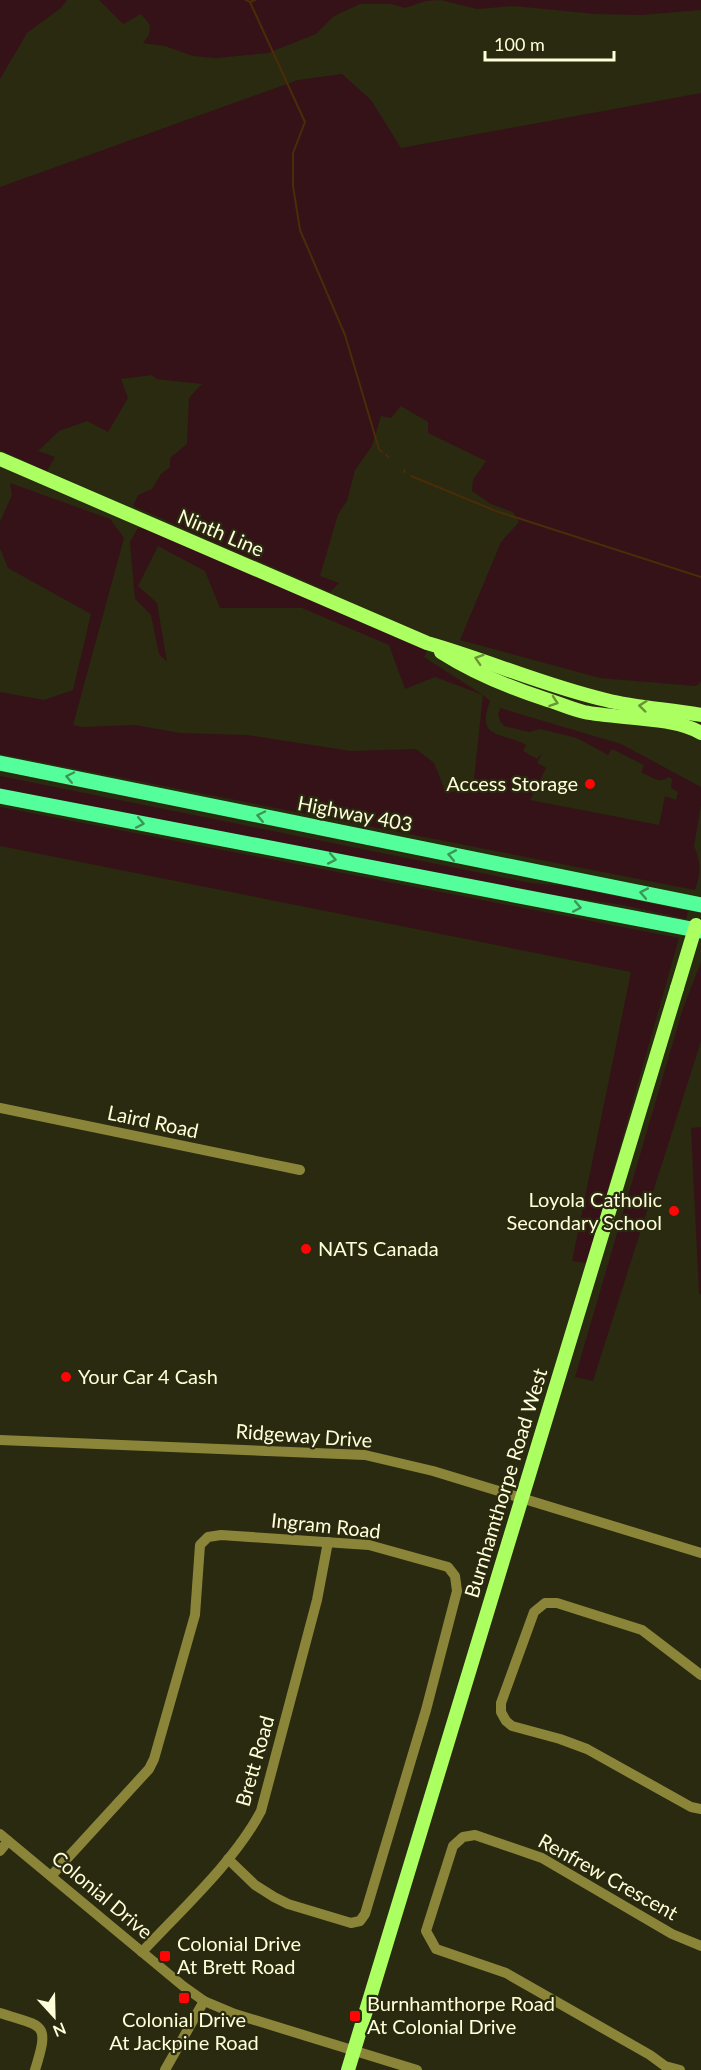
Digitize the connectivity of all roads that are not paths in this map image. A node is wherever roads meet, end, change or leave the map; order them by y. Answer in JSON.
{"nodes":[{"id":1,"x":0,"y":459,"type":"edge"},
{"id":2,"x":427,"y":643,"type":"junction"},
{"id":3,"x":701,"y":715,"type":"edge"},
{"id":4,"x":701,"y":733,"type":"edge"},
{"id":5,"x":0,"y":763,"type":"edge"},
{"id":6,"x":0,"y":796,"type":"edge"},
{"id":7,"x":701,"y":906,"type":"edge"},
{"id":8,"x":701,"y":931,"type":"edge"},
{"id":9,"x":0,"y":1108,"type":"edge"},
{"id":10,"x":300,"y":1170,"type":"dead end"},
{"id":11,"x":0,"y":1440,"type":"edge"},
{"id":12,"x":522,"y":1498,"type":"junction"},
{"id":13,"x":328,"y":1542,"type":"junction"},
{"id":14,"x":701,"y":1553,"type":"edge"},
{"id":15,"x":701,"y":1675,"type":"edge"},
{"id":16,"x":701,"y":1809,"type":"edge"},
{"id":17,"x":4,"y":1837,"type":"edge"},
{"id":18,"x":0,"y":1851,"type":"edge"},
{"id":19,"x":228,"y":1859,"type":"junction"},
{"id":20,"x":51,"y":1876,"type":"junction"},
{"id":21,"x":701,"y":1946,"type":"edge"},
{"id":22,"x":142,"y":1952,"type":"junction"},
{"id":23,"x":204,"y":2001,"type":"junction"},
{"id":24,"x":0,"y":2013,"type":"edge"},
{"id":25,"x":354,"y":2051,"type":"junction"},
{"id":26,"x":35,"y":2070,"type":"edge"},
{"id":27,"x":165,"y":2070,"type":"edge"},
{"id":28,"x":348,"y":2070,"type":"edge"},
{"id":29,"x":417,"y":2070,"type":"edge"},
{"id":30,"x":680,"y":2070,"type":"edge"}],
"edges":[{"from":1,"to":2,"type":"main road","name":"Ninth Line"},
{"from":3,"to":2,"type":"main road","name":"Ninth Line","one_way":true},
{"from":2,"to":4,"type":"main road","name":"Ninth Line","one_way":true},
{"from":7,"to":5,"type":"highway","name":"Highway 403","one_way":true},
{"from":6,"to":8,"type":"highway","one_way":true},
{"from":7,"to":12,"type":"main road","name":"Burnhamthorpe Road West","bridge":true},
{"from":9,"to":10,"type":"street","name":"Laird Road"},
{"from":11,"to":12,"type":"street","name":"Ridgeway Drive"},
{"from":12,"to":14,"type":"street","name":"Ridgeway Drive"},
{"from":12,"to":25,"type":"main road","name":"Burnhamthorpe Road West"},
{"from":13,"to":19,"type":"street","name":"Brett Road"},
{"from":13,"to":19,"type":"street","name":"Ingram Road"},
{"from":13,"to":20,"type":"street","name":"Ingram Road"},
{"from":15,"to":16,"type":"street"},
{"from":17,"to":18,"type":"street"},
{"from":17,"to":20,"type":"street","name":"Colonial Drive"},
{"from":19,"to":22,"type":"street","name":"Brett Road"},
{"from":20,"to":22,"type":"street","name":"Colonial Drive"},
{"from":21,"to":30,"type":"street","name":"Renfrew Crescent"},
{"from":22,"to":23,"type":"street","name":"Colonial Drive"},
{"from":23,"to":25,"type":"street","name":"Colonial Drive"},
{"from":23,"to":27,"type":"street"},
{"from":24,"to":26,"type":"street"},
{"from":25,"to":28,"type":"main road","name":"Burnhamthorpe Road West"},
{"from":25,"to":29,"type":"street","name":"Colonial Drive"}]}
